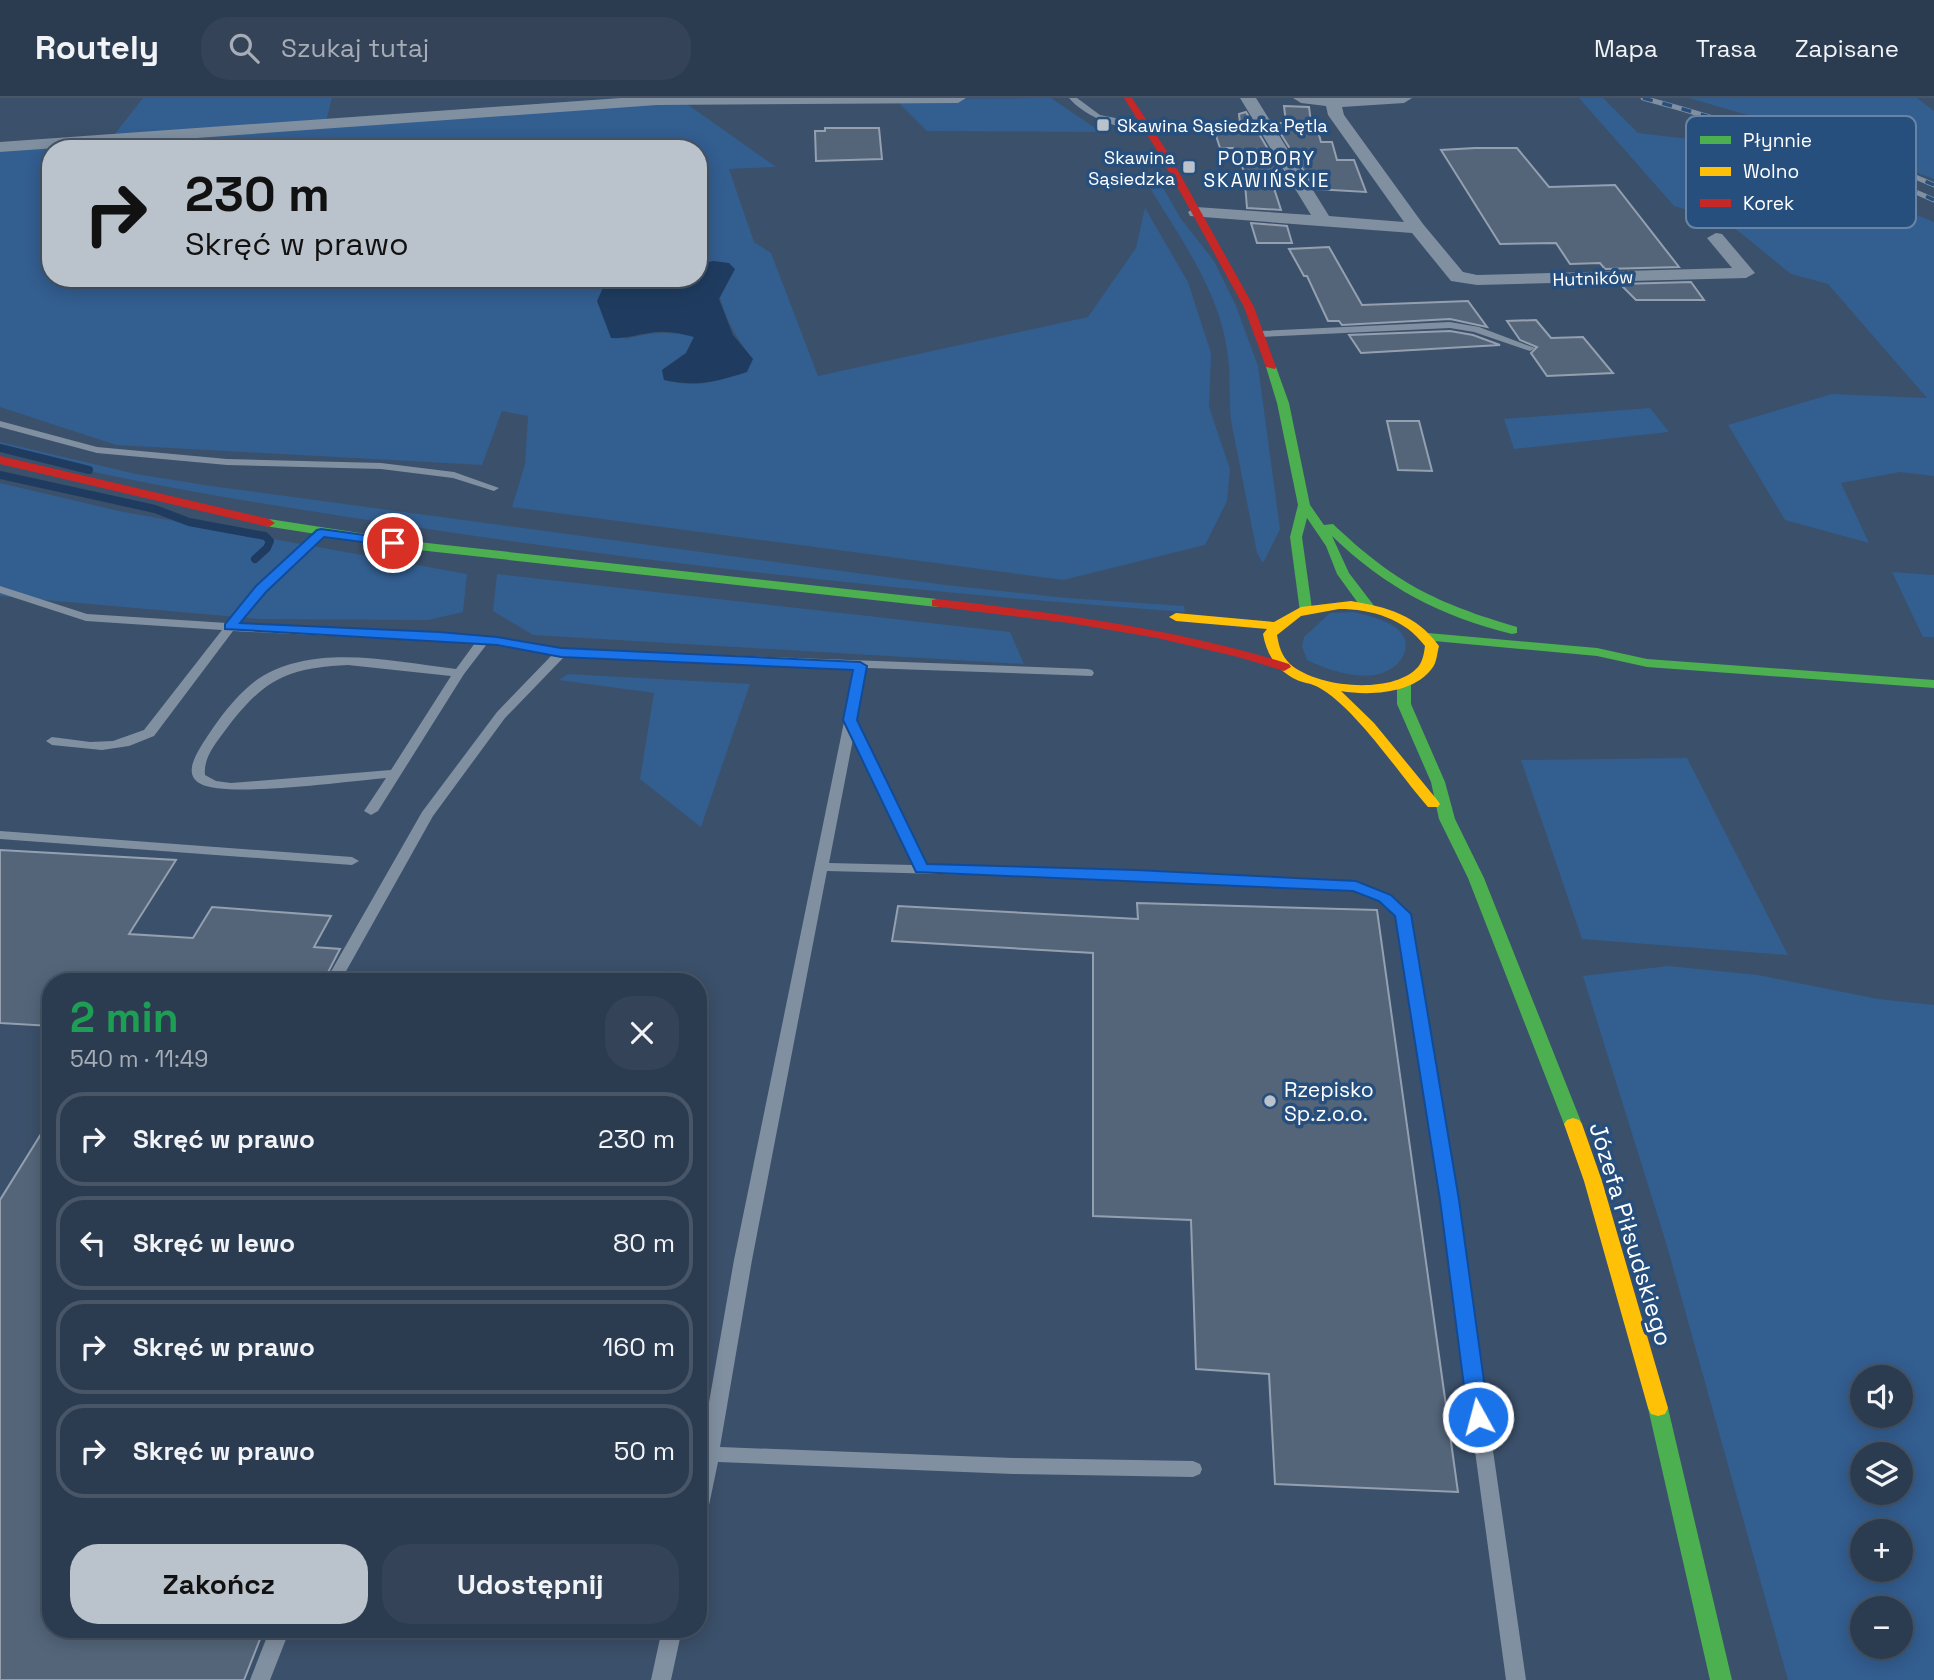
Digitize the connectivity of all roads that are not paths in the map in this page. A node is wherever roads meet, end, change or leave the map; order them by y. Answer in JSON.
{"nodes":[{"id":1,"x":958,"y":98,"type":"edge"},
{"id":2,"x":1073,"y":98,"type":"edge"},
{"id":3,"x":1128,"y":98,"type":"edge"},
{"id":4,"x":1248,"y":98,"type":"edge"},
{"id":5,"x":1301,"y":98,"type":"edge"},
{"id":6,"x":1404,"y":98,"type":"edge"},
{"id":7,"x":1333,"y":103,"type":"junction"},
{"id":8,"x":1147,"y":125,"type":"junction"},
{"id":9,"x":98,"y":140,"type":"edge"},
{"id":10,"x":42,"y":144,"type":"edge"},
{"id":11,"x":0,"y":147,"type":"edge"},
{"id":12,"x":1196,"y":212,"type":"junction"},
{"id":13,"x":1322,"y":219,"type":"junction"},
{"id":14,"x":1417,"y":228,"type":"junction"},
{"id":15,"x":1716,"y":239,"type":"dead end"},
{"id":16,"x":1261,"y":334,"type":"junction"},
{"id":17,"x":1530,"y":348,"type":"dead end"},
{"id":18,"x":0,"y":424,"type":"edge"},
{"id":19,"x":0,"y":460,"type":"edge"},
{"id":20,"x":494,"y":488,"type":"dead end"},
{"id":21,"x":175,"y":500,"type":"junction"},
{"id":22,"x":1304,"y":505,"type":"junction"},
{"id":23,"x":321,"y":533,"type":"junction"},
{"id":24,"x":566,"y":562,"type":"junction"},
{"id":25,"x":0,"y":589,"type":"edge"},
{"id":26,"x":1368,"y":607,"type":"junction"},
{"id":27,"x":1305,"y":609,"type":"junction"},
{"id":28,"x":1023,"y":613,"type":"junction"},
{"id":29,"x":230,"y":626,"type":"junction"},
{"id":30,"x":1275,"y":626,"type":"junction"},
{"id":31,"x":1428,"y":637,"type":"junction"},
{"id":32,"x":484,"y":640,"type":"junction"},
{"id":33,"x":1570,"y":650,"type":"junction"},
{"id":34,"x":561,"y":653,"type":"junction"},
{"id":35,"x":1647,"y":663,"type":"junction"},
{"id":36,"x":860,"y":666,"type":"junction"},
{"id":37,"x":1284,"y":667,"type":"junction"},
{"id":38,"x":1443,"y":669,"type":"dead end"},
{"id":39,"x":1425,"y":670,"type":"junction"},
{"id":40,"x":1609,"y":670,"type":"dead end"},
{"id":41,"x":459,"y":673,"type":"junction"},
{"id":42,"x":1088,"y":673,"type":"dead end"},
{"id":43,"x":1404,"y":682,"type":"junction"},
{"id":44,"x":1934,"y":684,"type":"edge"},
{"id":45,"x":1325,"y":685,"type":"junction"},
{"id":46,"x":850,"y":720,"type":"junction"},
{"id":47,"x":52,"y":741,"type":"dead end"},
{"id":48,"x":396,"y":773,"type":"junction"},
{"id":49,"x":372,"y":811,"type":"dead end"},
{"id":50,"x":1447,"y":819,"type":"junction"},
{"id":51,"x":0,"y":835,"type":"edge"},
{"id":52,"x":352,"y":860,"type":"dead end"},
{"id":53,"x":822,"y":867,"type":"junction"},
{"id":54,"x":922,"y":869,"type":"junction"},
{"id":55,"x":337,"y":973,"type":"edge"},
{"id":56,"x":710,"y":1454,"type":"junction"},
{"id":57,"x":707,"y":1468,"type":"edge"},
{"id":58,"x":1193,"y":1469,"type":"dead end"},
{"id":59,"x":276,"y":1638,"type":"edge"},
{"id":60,"x":670,"y":1638,"type":"edge"},
{"id":61,"x":260,"y":1680,"type":"edge"},
{"id":62,"x":661,"y":1680,"type":"edge"},
{"id":63,"x":1516,"y":1680,"type":"edge"},
{"id":64,"x":1721,"y":1680,"type":"edge"}],
"edges":[{"from":1,"to":9,"type":"street"},
{"from":2,"to":8,"type":"lane"},
{"from":3,"to":8,"type":"main road"},
{"from":4,"to":13,"type":"street"},
{"from":5,"to":7,"type":"street"},
{"from":6,"to":7,"type":"street"},
{"from":7,"to":14,"type":"street","name":"Hutników"},
{"from":8,"to":12,"type":"main road"},
{"from":10,"to":11,"type":"street"},
{"from":12,"to":13,"type":"street"},
{"from":12,"to":16,"type":"main road"},
{"from":13,"to":14,"type":"street"},
{"from":14,"to":15,"type":"street","name":"Hutników"},
{"from":16,"to":17,"type":"lane"},
{"from":16,"to":22,"type":"main road"},
{"from":18,"to":20,"type":"lane"},
{"from":19,"to":21,"type":"main road"},
{"from":21,"to":23,"type":"main road"},
{"from":21,"to":24,"type":"main road"},
{"from":22,"to":26,"type":"main road"},
{"from":22,"to":27,"type":"main road"},
{"from":22,"to":33,"type":"main road"},
{"from":23,"to":24,"type":"main road"},
{"from":23,"to":29,"type":"lane"},
{"from":24,"to":28,"type":"main road"},
{"from":25,"to":29,"type":"lane"},
{"from":26,"to":27,"type":"main road"},
{"from":26,"to":31,"type":"main road"},
{"from":27,"to":30,"type":"main road"},
{"from":28,"to":30,"type":"main road"},
{"from":28,"to":37,"type":"main road"},
{"from":29,"to":32,"type":"lane"},
{"from":29,"to":47,"type":"lane"},
{"from":30,"to":37,"type":"main road"},
{"from":31,"to":33,"type":"main road"},
{"from":31,"to":39,"type":"main road"},
{"from":32,"to":34,"type":"lane"},
{"from":32,"to":41,"type":"lane"},
{"from":33,"to":35,"type":"main road"},
{"from":34,"to":36,"type":"lane"},
{"from":34,"to":55,"type":"lane"},
{"from":35,"to":40,"type":"main road"},
{"from":35,"to":44,"type":"main road"},
{"from":36,"to":42,"type":"lane"},
{"from":36,"to":46,"type":"lane"},
{"from":37,"to":45,"type":"main road"},
{"from":38,"to":39,"type":"main road"},
{"from":39,"to":43,"type":"main road"},
{"from":41,"to":48,"type":"lane"},
{"from":41,"to":48,"type":"lane"},
{"from":43,"to":45,"type":"main road"},
{"from":43,"to":50,"type":"main road","name":"Józefa Piłsudskiego"},
{"from":45,"to":50,"type":"main road","name":"Józefa Piłsudskiego"},
{"from":46,"to":53,"type":"lane"},
{"from":46,"to":54,"type":"lane"},
{"from":48,"to":49,"type":"lane"},
{"from":50,"to":64,"type":"main road","name":"Józefa Piłsudskiego"},
{"from":51,"to":52,"type":"lane"},
{"from":53,"to":54,"type":"lane"},
{"from":53,"to":56,"type":"lane"},
{"from":54,"to":63,"type":"lane"},
{"from":56,"to":57,"type":"lane"},
{"from":56,"to":58,"type":"lane"},
{"from":59,"to":61,"type":"lane"},
{"from":60,"to":62,"type":"lane"}]}
